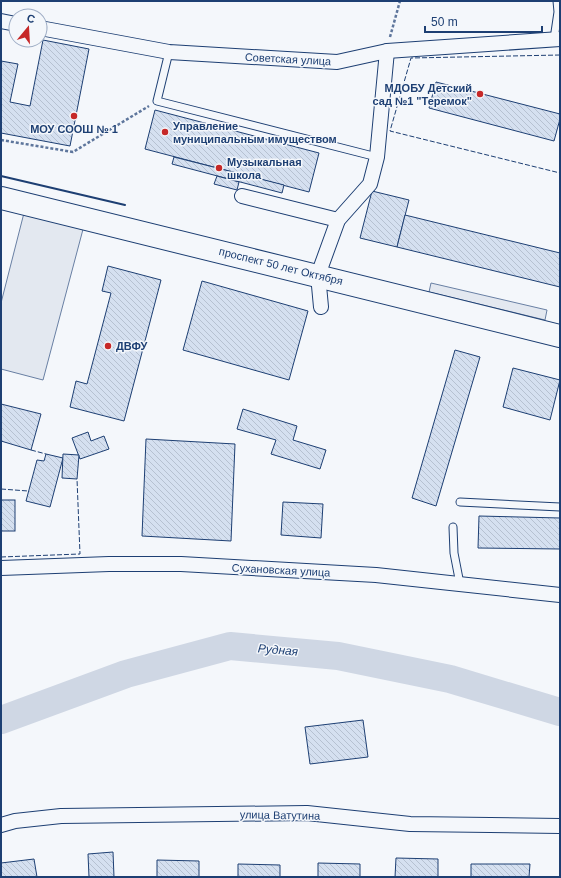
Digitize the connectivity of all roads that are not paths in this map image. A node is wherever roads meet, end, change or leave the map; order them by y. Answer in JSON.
{"nodes":[{"id":1,"x":557,"y":1,"type":"edge"},
{"id":2,"x":48,"y":29,"type":"edge"},
{"id":3,"x":557,"y":39,"type":"edge"},
{"id":4,"x":387,"y":51,"type":"junction"},
{"id":5,"x":169,"y":52,"type":"junction"},
{"id":6,"x":377,"y":157,"type":"junction"},
{"id":7,"x":242,"y":196,"type":"dead end"},
{"id":8,"x":1,"y":198,"type":"edge"},
{"id":9,"x":338,"y":220,"type":"junction"},
{"id":10,"x":318,"y":275,"type":"junction"},
{"id":11,"x":321,"y":307,"type":"dead end"},
{"id":12,"x":560,"y":336,"type":"edge"},
{"id":13,"x":460,"y":502,"type":"dead end"},
{"id":14,"x":560,"y":507,"type":"edge"},
{"id":15,"x":453,"y":527,"type":"dead end"},
{"id":16,"x":1,"y":568,"type":"edge"},
{"id":17,"x":460,"y":584,"type":"junction"},
{"id":18,"x":560,"y":595,"type":"edge"},
{"id":19,"x":1,"y":825,"type":"edge"},
{"id":20,"x":560,"y":826,"type":"edge"}],
"edges":[{"from":1,"to":3,"type":"lane"},
{"from":2,"to":5,"type":"street","name":"Советская улица"},
{"from":3,"to":4,"type":"street","name":"Советская улица"},
{"from":4,"to":5,"type":"street","name":"Советская улица"},
{"from":4,"to":6,"type":"street"},
{"from":5,"to":6,"type":"lane"},
{"from":6,"to":9,"type":"street"},
{"from":7,"to":9,"type":"street"},
{"from":8,"to":10,"type":"main road","name":"проспект 50 лет Октября"},
{"from":9,"to":10,"type":"street"},
{"from":10,"to":11,"type":"street"},
{"from":10,"to":12,"type":"main road","name":"проспект 50 лет Октября"},
{"from":13,"to":14,"type":"lane"},
{"from":15,"to":17,"type":"lane"},
{"from":16,"to":17,"type":"street","name":"Сухановская улица"},
{"from":17,"to":18,"type":"street","name":"Сухановская улица"},
{"from":19,"to":20,"type":"street","name":"улица Ватутина"}]}
